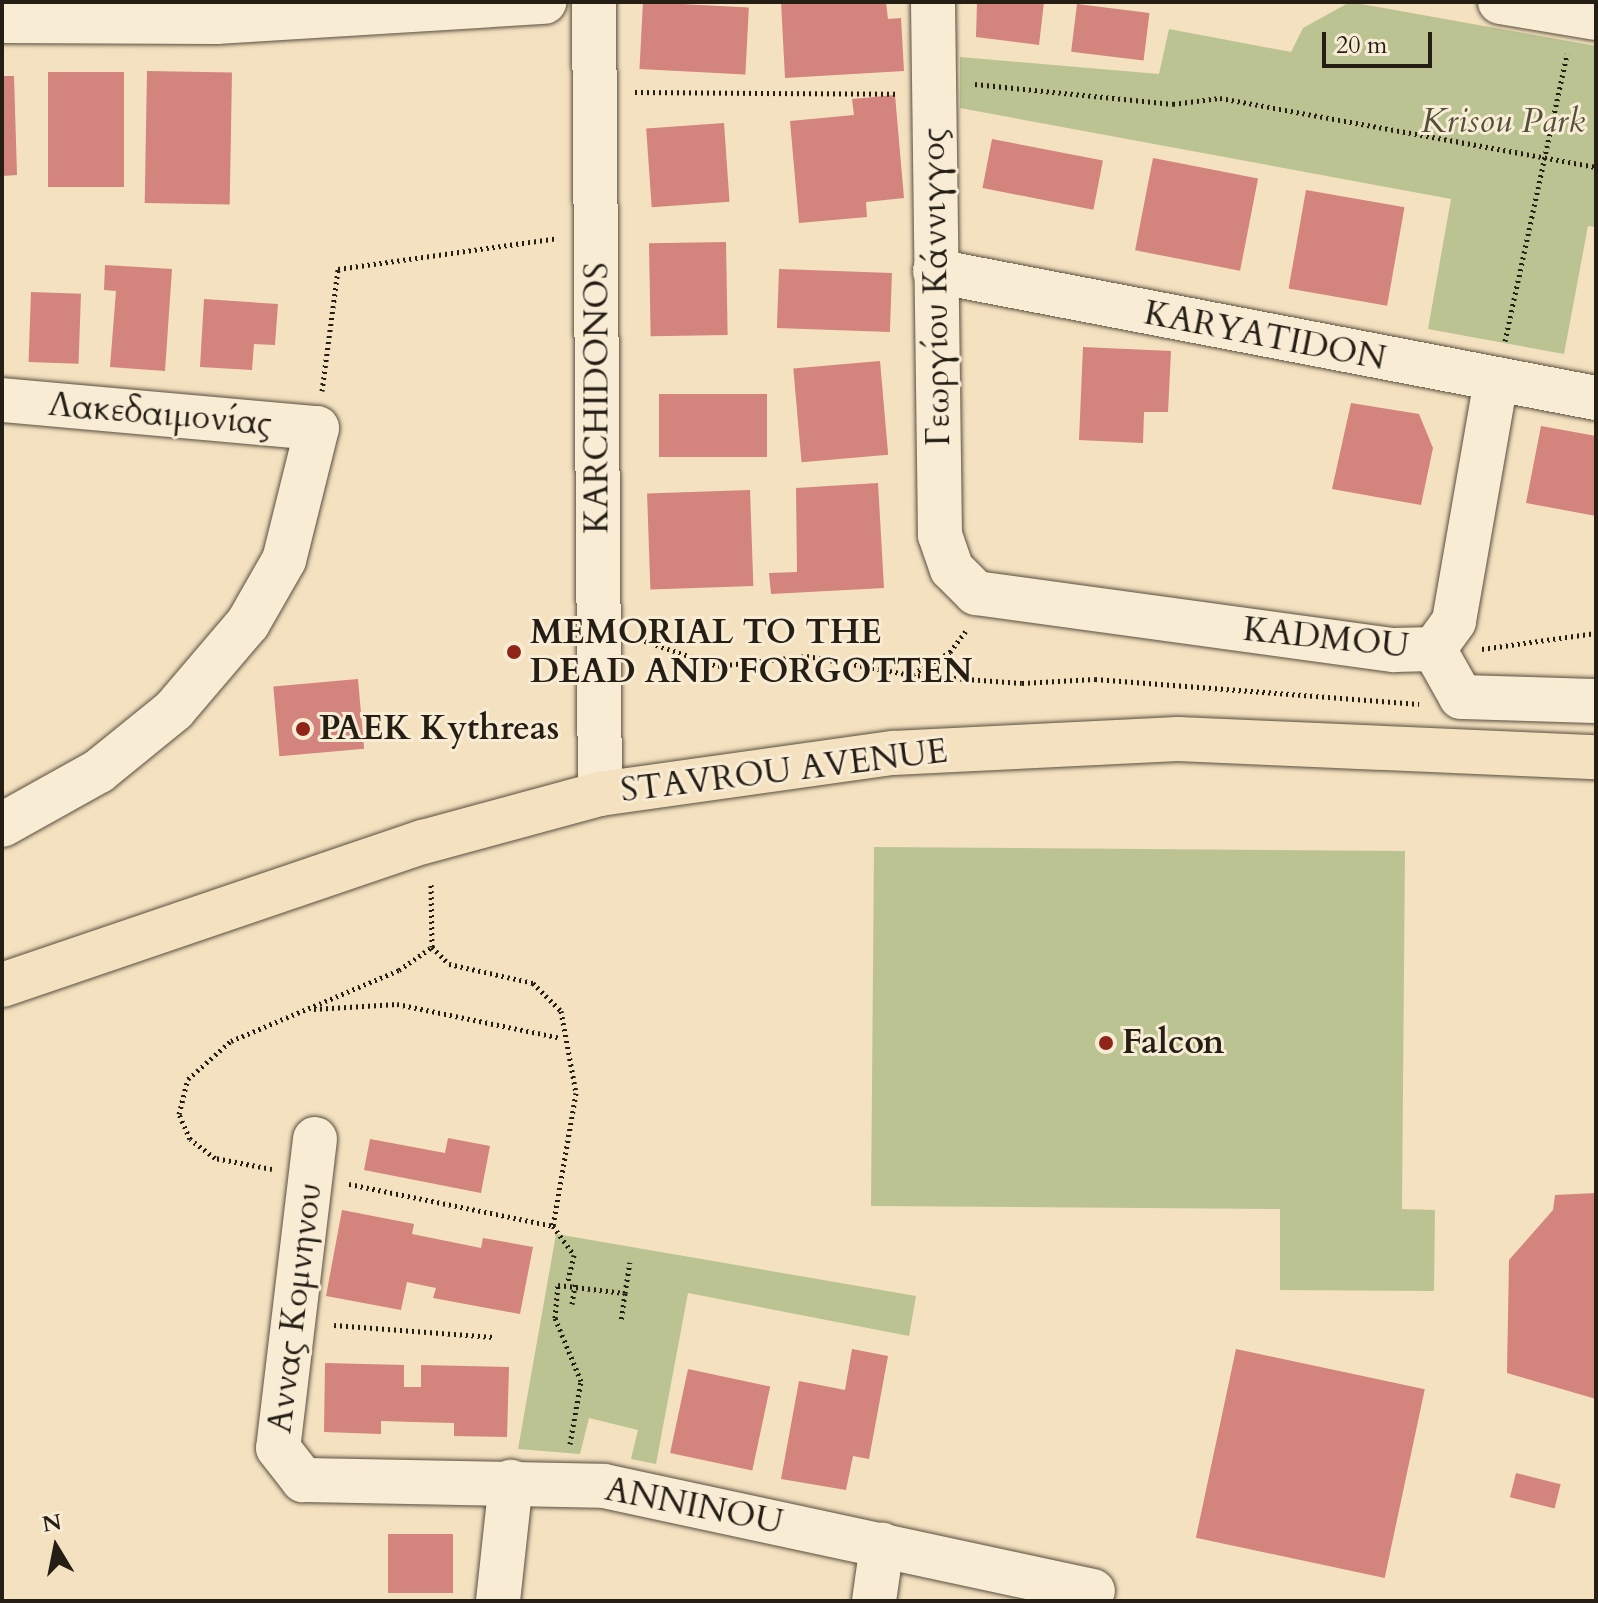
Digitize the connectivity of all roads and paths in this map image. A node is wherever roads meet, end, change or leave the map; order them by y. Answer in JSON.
{"nodes":[{"id":1,"x":544,"y":2,"type":"edge"},
{"id":2,"x":594,"y":2,"type":"edge"},
{"id":3,"x":933,"y":2,"type":"edge"},
{"id":4,"x":1500,"y":2,"type":"edge"},
{"id":5,"x":1583,"y":11,"type":"edge"},
{"id":6,"x":216,"y":12,"type":"edge"},
{"id":7,"x":2,"y":21,"type":"edge"},
{"id":8,"x":934,"y":87,"type":"junction"},
{"id":9,"x":594,"y":91,"type":"junction"},
{"id":10,"x":1545,"y":158,"type":"junction"},
{"id":11,"x":1596,"y":167,"type":"edge"},
{"id":12,"x":596,"y":232,"type":"junction"},
{"id":13,"x":935,"y":271,"type":"junction"},
{"id":14,"x":1496,"y":380,"type":"junction"},
{"id":15,"x":1596,"y":398,"type":"edge"},
{"id":16,"x":2,"y":400,"type":"edge"},
{"id":17,"x":317,"y":428,"type":"junction"},
{"id":18,"x":964,"y":581,"type":"junction"},
{"id":19,"x":1596,"y":633,"type":"edge"},
{"id":20,"x":599,"y":634,"type":"junction"},
{"id":21,"x":1434,"y":649,"type":"junction"},
{"id":22,"x":912,"y":675,"type":"junction"},
{"id":23,"x":1461,"y":697,"type":"junction"},
{"id":24,"x":1596,"y":701,"type":"edge"},
{"id":25,"x":1596,"y":757,"type":"edge"},
{"id":26,"x":600,"y":794,"type":"junction"},
{"id":27,"x":2,"y":825,"type":"edge"},
{"id":28,"x":423,"y":842,"type":"junction"},
{"id":29,"x":432,"y":947,"type":"junction"},
{"id":30,"x":2,"y":985,"type":"edge"},
{"id":31,"x":308,"y":1009,"type":"junction"},
{"id":32,"x":561,"y":1038,"type":"junction"},
{"id":33,"x":313,"y":1157,"type":"junction"},
{"id":34,"x":553,"y":1226,"type":"junction"},
{"id":35,"x":630,"y":1262,"type":"dead end"},
{"id":36,"x":568,"y":1282,"type":"junction"},
{"id":37,"x":575,"y":1284,"type":"junction"},
{"id":38,"x":625,"y":1293,"type":"junction"},
{"id":39,"x":572,"y":1304,"type":"dead end"},
{"id":40,"x":621,"y":1320,"type":"dead end"},
{"id":41,"x":293,"y":1322,"type":"junction"},
{"id":42,"x":494,"y":1337,"type":"dead end"},
{"id":43,"x":568,"y":1453,"type":"dead end"},
{"id":44,"x":292,"y":1473,"type":"joint"},
{"id":45,"x":511,"y":1482,"type":"junction"},
{"id":46,"x":882,"y":1545,"type":"junction"},
{"id":47,"x":1093,"y":1591,"type":"dead end"},
{"id":48,"x":498,"y":1601,"type":"edge"},
{"id":49,"x":874,"y":1601,"type":"edge"}],
"edges":[{"from":1,"to":6,"type":"street"},
{"from":2,"to":9,"type":"street","name":"KARCHIDONOS"},
{"from":3,"to":8,"type":"street","name":"Γεωργίου Κάννιγγος"},
{"from":4,"to":5,"type":"street"},
{"from":5,"to":10,"type":"path"},
{"from":6,"to":7,"type":"street"},
{"from":8,"to":9,"type":"path"},
{"from":8,"to":10,"type":"path"},
{"from":8,"to":13,"type":"street","name":"Γεωργίου Κάννιγγος"},
{"from":9,"to":12,"type":"street","name":"KARCHIDONOS"},
{"from":10,"to":11,"type":"path"},
{"from":10,"to":14,"type":"path"},
{"from":12,"to":17,"type":"path"},
{"from":12,"to":20,"type":"street","name":"KARCHIDONOS"},
{"from":13,"to":14,"type":"street","name":"KARYATIDON"},
{"from":13,"to":18,"type":"street","name":"Γεωργίου Κάννιγγος"},
{"from":14,"to":15,"type":"street","name":"KARYATIDON"},
{"from":14,"to":21,"type":"street","name":"KADMOU"},
{"from":16,"to":17,"type":"street","name":"Λακεδαιμονίας"},
{"from":17,"to":27,"type":"street"},
{"from":18,"to":21,"type":"street","name":"KADMOU"},
{"from":18,"to":22,"type":"path"},
{"from":19,"to":21,"type":"path"},
{"from":20,"to":22,"type":"path"},
{"from":20,"to":26,"type":"street","name":"KARCHIDONOS"},
{"from":21,"to":23,"type":"street"},
{"from":22,"to":23,"type":"path"},
{"from":23,"to":24,"type":"street"},
{"from":25,"to":26,"type":"main road","name":"STAVROU AVENUE"},
{"from":26,"to":28,"type":"main road","name":"STAVROU AVENUE"},
{"from":28,"to":29,"type":"path"},
{"from":28,"to":30,"type":"main road","name":"STAVROU AVENUE"},
{"from":29,"to":31,"type":"path"},
{"from":29,"to":32,"type":"path"},
{"from":31,"to":32,"type":"path"},
{"from":31,"to":33,"type":"path"},
{"from":32,"to":34,"type":"path"},
{"from":33,"to":34,"type":"path"},
{"from":33,"to":41,"type":"street","name":"Αννας Κομνηνου"},
{"from":34,"to":36,"type":"path"},
{"from":35,"to":38,"type":"path"},
{"from":36,"to":37,"type":"path"},
{"from":36,"to":43,"type":"path"},
{"from":37,"to":38,"type":"path"},
{"from":37,"to":39,"type":"path"},
{"from":38,"to":40,"type":"path"},
{"from":41,"to":42,"type":"path"},
{"from":41,"to":44,"type":"street","name":"Αννας Κομνηνου"},
{"from":44,"to":45,"type":"street","name":"ANNINOU"},
{"from":45,"to":46,"type":"street","name":"ANNINOU"},
{"from":45,"to":48,"type":"street"},
{"from":46,"to":47,"type":"street","name":"ANNINOU"},
{"from":46,"to":49,"type":"street"}]}
